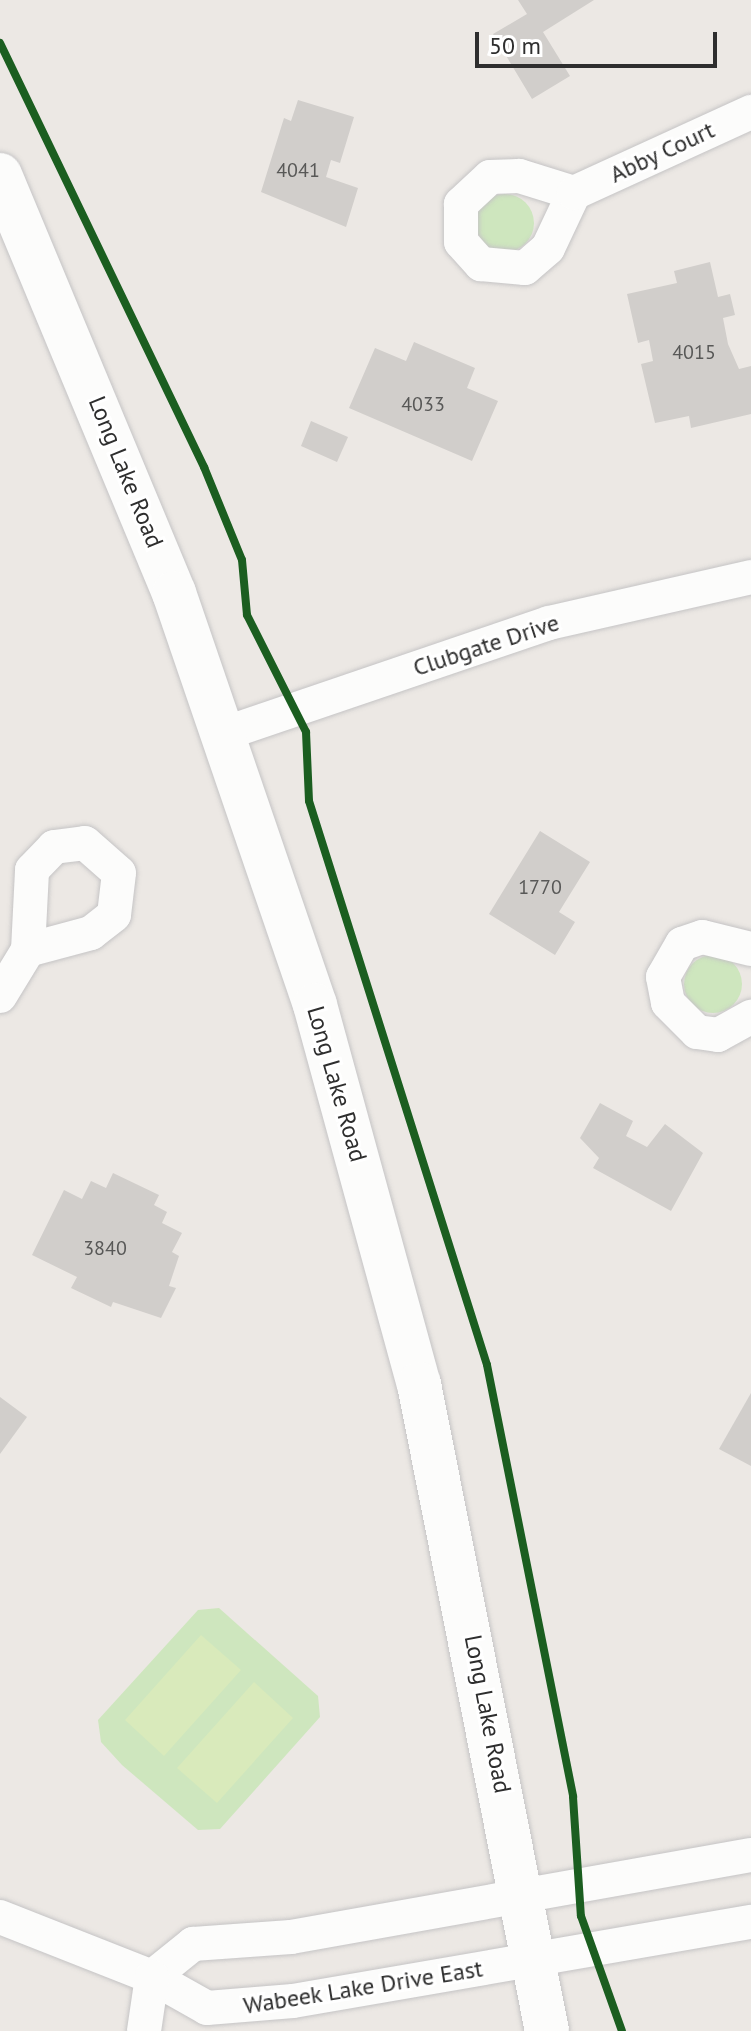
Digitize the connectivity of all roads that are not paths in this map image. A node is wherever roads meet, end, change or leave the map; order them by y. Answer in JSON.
{"nodes":[{"id":1,"x":751,"y":112,"type":"edge"},
{"id":2,"x":0,"y":175,"type":"edge"},
{"id":3,"x":574,"y":193,"type":"dead end"},
{"id":4,"x":751,"y":577,"type":"edge"},
{"id":5,"x":226,"y":733,"type":"junction"},
{"id":6,"x":751,"y":949,"type":"edge"},
{"id":7,"x":28,"y":950,"type":"dead end"},
{"id":8,"x":0,"y":996,"type":"edge"},
{"id":9,"x":751,"y":1017,"type":"edge"},
{"id":10,"x":751,"y":1855,"type":"edge"},
{"id":11,"x":523,"y":1896,"type":"junction"},
{"id":12,"x":0,"y":1917,"type":"edge"},
{"id":13,"x":751,"y":1922,"type":"edge"},
{"id":14,"x":534,"y":1960,"type":"junction"},
{"id":15,"x":152,"y":1977,"type":"junction"},
{"id":16,"x":144,"y":2031,"type":"edge"},
{"id":17,"x":547,"y":2031,"type":"edge"}],
"edges":[{"from":1,"to":3,"type":"street","name":"Abby Court"},
{"from":2,"to":5,"type":"main road","name":"Long Lake Road"},
{"from":4,"to":5,"type":"street","name":"Clubgate Drive"},
{"from":5,"to":11,"type":"main road","name":"Long Lake Road"},
{"from":6,"to":9,"type":"street"},
{"from":7,"to":8,"type":"street"},
{"from":10,"to":11,"type":"street"},
{"from":11,"to":14,"type":"main road","name":"Long Lake Road"},
{"from":11,"to":15,"type":"street"},
{"from":12,"to":15,"type":"street","name":"Wabeek Lake Drive East"},
{"from":13,"to":14,"type":"street","name":"Wabeek Lake Drive East"},
{"from":14,"to":15,"type":"street","name":"Wabeek Lake Drive East"},
{"from":14,"to":17,"type":"main road","name":"Long Lake Road"},
{"from":15,"to":16,"type":"street"}]}
